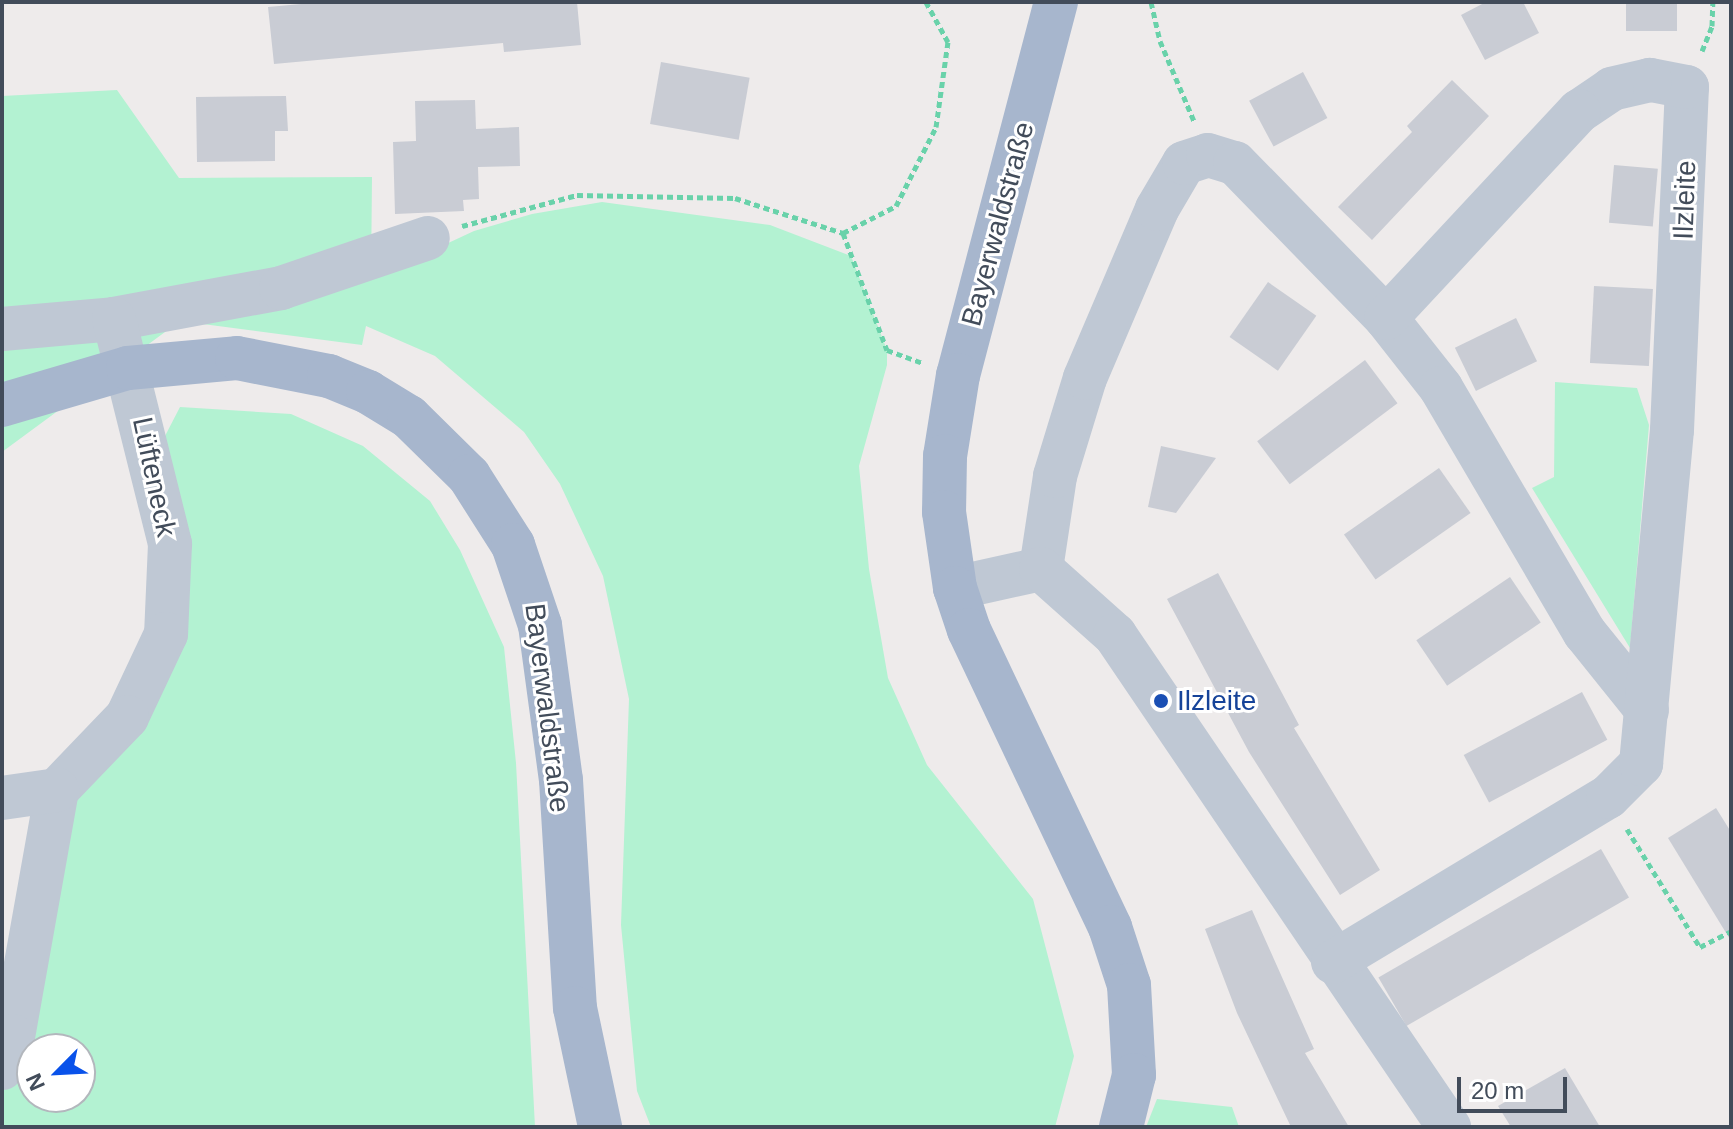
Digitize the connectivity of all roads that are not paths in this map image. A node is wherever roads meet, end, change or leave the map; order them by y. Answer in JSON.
{"nodes":[{"id":1,"x":1056,"y":2,"type":"edge"},
{"id":2,"x":428,"y":238,"type":"road end"},
{"id":3,"x":1386,"y":318,"type":"junction"},
{"id":4,"x":114,"y":319,"type":"junction"},
{"id":5,"x":2,"y":329,"type":"edge"},
{"id":6,"x":128,"y":368,"type":"junction"},
{"id":7,"x":2,"y":405,"type":"edge"},
{"id":8,"x":1041,"y":569,"type":"junction"},
{"id":9,"x":955,"y":588,"type":"junction"},
{"id":10,"x":1647,"y":710,"type":"junction"},
{"id":11,"x":57,"y":790,"type":"junction"},
{"id":12,"x":2,"y":798,"type":"edge"},
{"id":13,"x":1333,"y":962,"type":"junction"},
{"id":14,"x":2,"y":1068,"type":"edge"},
{"id":15,"x":600,"y":1127,"type":"edge"},
{"id":16,"x":1121,"y":1127,"type":"edge"},
{"id":17,"x":1449,"y":1127,"type":"edge"}],
"edges":[{"from":1,"to":9,"type":"main road","name":"Bayerwaldstraße"},
{"from":2,"to":4,"type":"street"},
{"from":3,"to":8,"type":"street"},
{"from":3,"to":10,"type":"street"},
{"from":3,"to":10,"type":"street","name":"Ilzleite"},
{"from":4,"to":5,"type":"street"},
{"from":4,"to":6,"type":"street","name":"Lüfteneck"},
{"from":6,"to":7,"type":"main road","name":"Bayerwaldstraße"},
{"from":6,"to":11,"type":"street","name":"Lüfteneck"},
{"from":6,"to":15,"type":"main road","name":"Bayerwaldstraße"},
{"from":8,"to":9,"type":"street"},
{"from":8,"to":13,"type":"street"},
{"from":9,"to":16,"type":"main road","name":"Bayerwaldstraße"},
{"from":10,"to":13,"type":"street","name":"Ilzleite"},
{"from":11,"to":12,"type":"street"},
{"from":11,"to":14,"type":"street"},
{"from":13,"to":17,"type":"street"}]}
